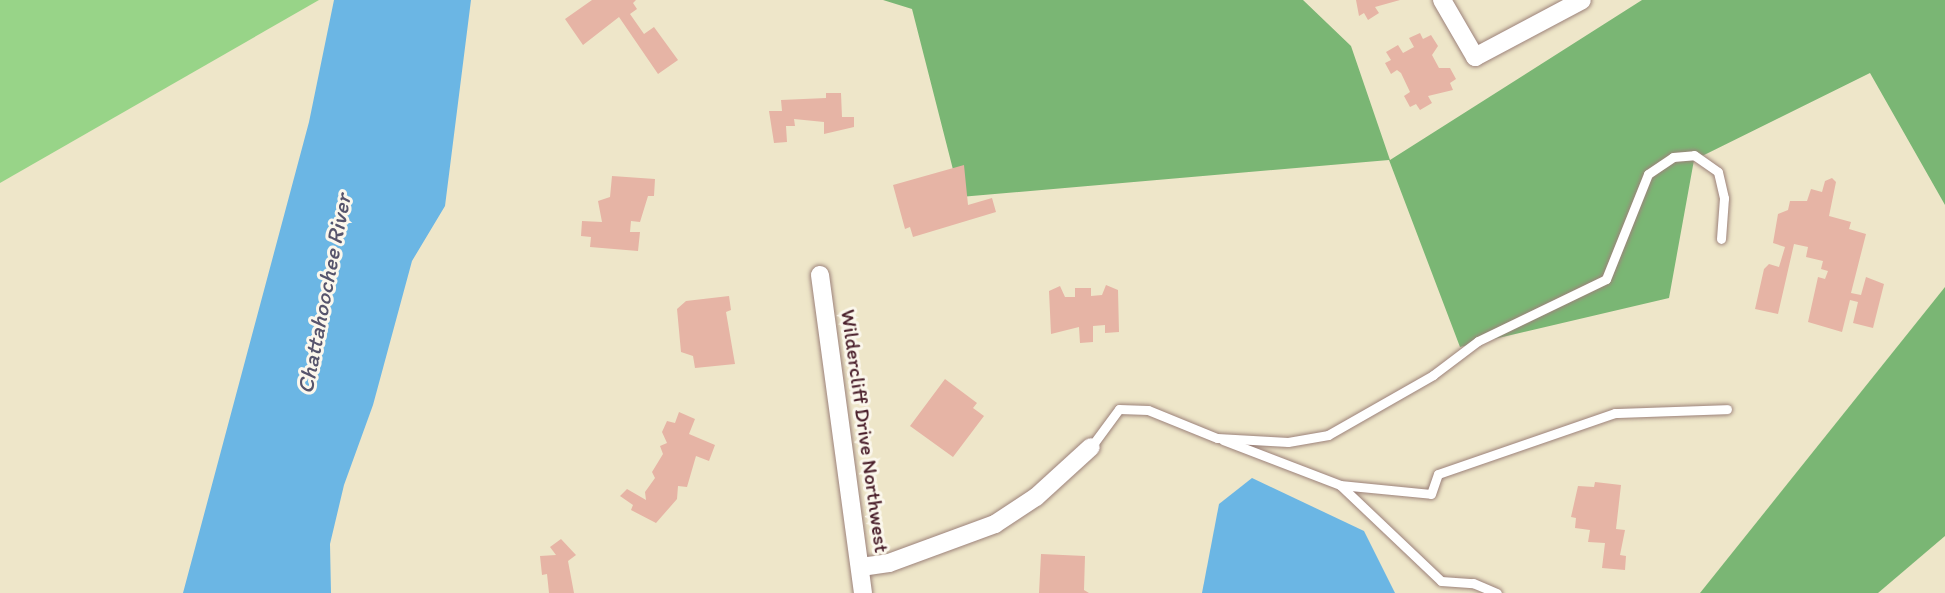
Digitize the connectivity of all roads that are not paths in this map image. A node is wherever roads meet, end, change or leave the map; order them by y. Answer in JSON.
{"nodes":[{"id":1,"x":1442,"y":0,"type":"edge"},
{"id":2,"x":1582,"y":0,"type":"edge"},
{"id":3,"x":1721,"y":239,"type":"dead end"},
{"id":4,"x":820,"y":275,"type":"dead end"},
{"id":5,"x":1727,"y":409,"type":"dead end"},
{"id":6,"x":1217,"y":438,"type":"junction"},
{"id":7,"x":1091,"y":447,"type":"joint"},
{"id":8,"x":1340,"y":485,"type":"junction"},
{"id":9,"x":861,"y":567,"type":"junction"},
{"id":10,"x":863,"y":593,"type":"edge"},
{"id":11,"x":1497,"y":593,"type":"edge"}],
"edges":[{"from":1,"to":2,"type":"street"},
{"from":3,"to":6,"type":"lane"},
{"from":4,"to":9,"type":"street","name":"Wildercliff Drive Northwest"},
{"from":5,"to":8,"type":"lane"},
{"from":6,"to":7,"type":"lane"},
{"from":6,"to":8,"type":"lane"},
{"from":7,"to":9,"type":"street"},
{"from":8,"to":11,"type":"lane"},
{"from":9,"to":10,"type":"street","name":"Wildercliff Drive Northwest"}]}
